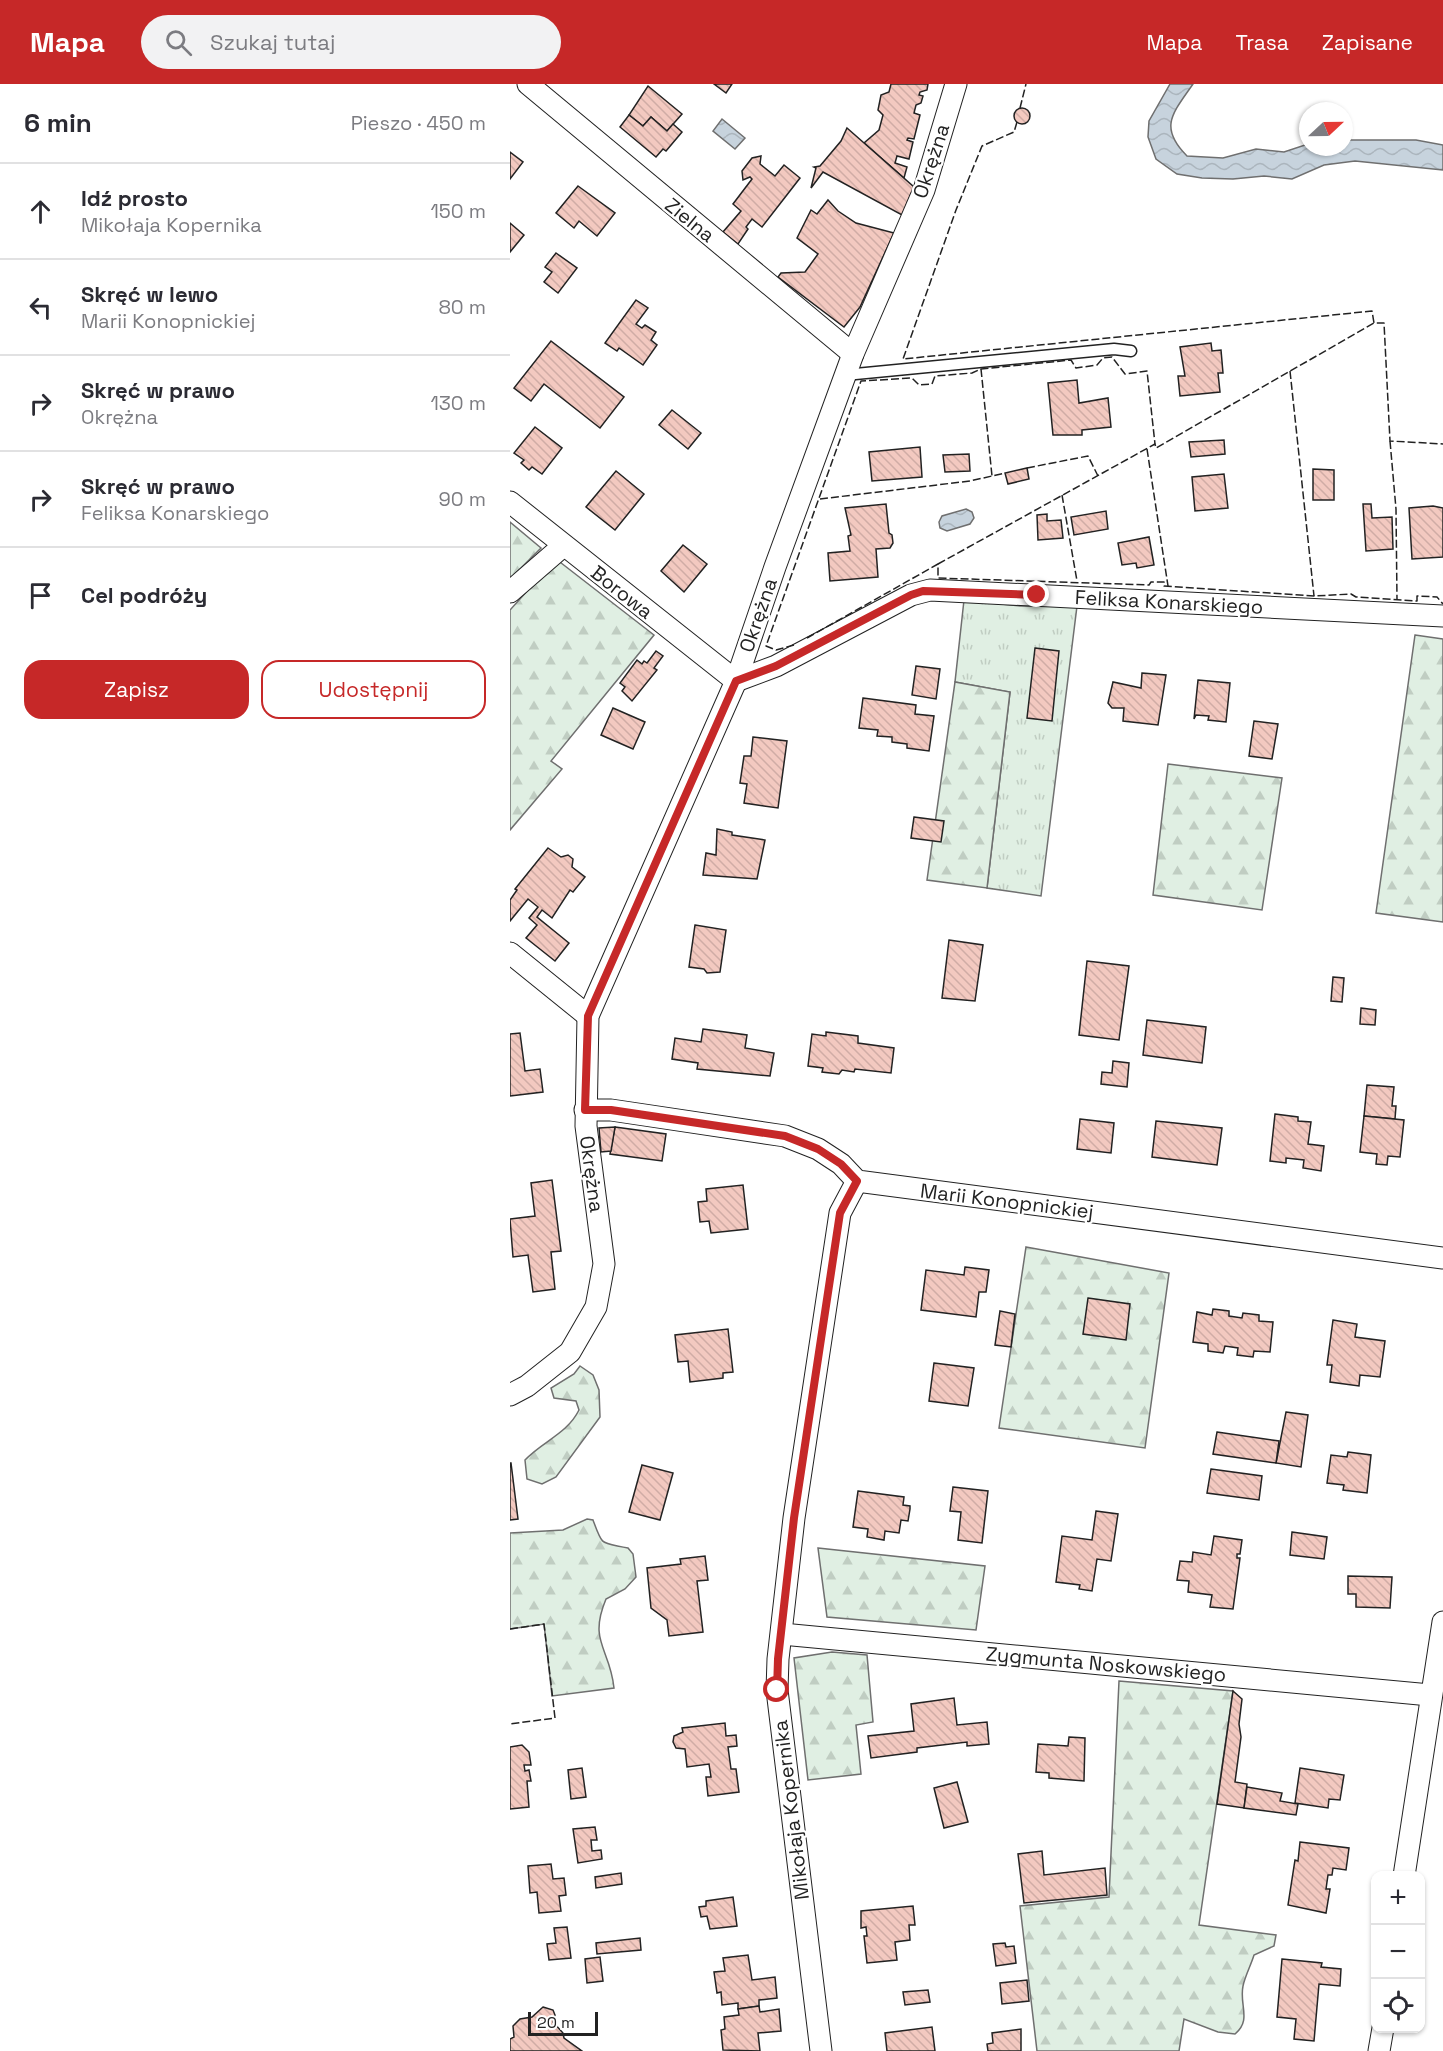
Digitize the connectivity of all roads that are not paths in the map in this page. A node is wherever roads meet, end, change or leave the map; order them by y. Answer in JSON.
{"nodes":[{"id":1,"x":528,"y":84,"type":"edge"},
{"id":2,"x":956,"y":84,"type":"edge"},
{"id":3,"x":1131,"y":351,"type":"dead end"},
{"id":4,"x":853,"y":354,"type":"junction"},
{"id":5,"x":846,"y":375,"type":"junction"},
{"id":6,"x":510,"y":502,"type":"edge"},
{"id":7,"x":563,"y":546,"type":"junction"},
{"id":8,"x":510,"y":592,"type":"edge"},
{"id":9,"x":1443,"y":616,"type":"edge"},
{"id":10,"x":736,"y":681,"type":"junction"},
{"id":11,"x":510,"y":953,"type":"edge"},
{"id":12,"x":588,"y":1016,"type":"junction"},
{"id":13,"x":585,"y":1110,"type":"junction"},
{"id":14,"x":857,"y":1181,"type":"junction"},
{"id":15,"x":1443,"y":1258,"type":"edge"},
{"id":16,"x":510,"y":1395,"type":"edge"},
{"id":17,"x":1443,"y":1622,"type":"edge"},
{"id":18,"x":782,"y":1634,"type":"junction"},
{"id":19,"x":1430,"y":1695,"type":"junction"},
{"id":20,"x":1405,"y":1871,"type":"edge"},
{"id":21,"x":1382,"y":2033,"type":"edge"},
{"id":22,"x":821,"y":2051,"type":"edge"},
{"id":23,"x":1379,"y":2051,"type":"edge"}],
"edges":[{"from":1,"to":4,"type":"street","name":"Zielna"},
{"from":2,"to":4,"type":"street","name":"Okrężna"},
{"from":3,"to":5,"type":"lane"},
{"from":4,"to":5,"type":"street","name":"Okrężna"},
{"from":5,"to":10,"type":"street","name":"Okrężna"},
{"from":6,"to":7,"type":"street","name":"Borowa"},
{"from":7,"to":8,"type":"street"},
{"from":7,"to":10,"type":"street","name":"Borowa"},
{"from":9,"to":10,"type":"street","name":"Feliksa Konarskiego"},
{"from":10,"to":12,"type":"street","name":"Okrężna"},
{"from":11,"to":12,"type":"street"},
{"from":12,"to":13,"type":"street","name":"Okrężna"},
{"from":13,"to":14,"type":"street"},
{"from":13,"to":16,"type":"street","name":"Okrężna"},
{"from":14,"to":15,"type":"street","name":"Marii Konopnickiej"},
{"from":14,"to":18,"type":"street","name":"Mikołaja Kopernika"},
{"from":17,"to":19,"type":"street"},
{"from":18,"to":19,"type":"street","name":"Zygmunta Noskowskiego"},
{"from":18,"to":22,"type":"street","name":"Mikołaja Kopernika"},
{"from":19,"to":20,"type":"street"},
{"from":21,"to":23,"type":"street"}]}
